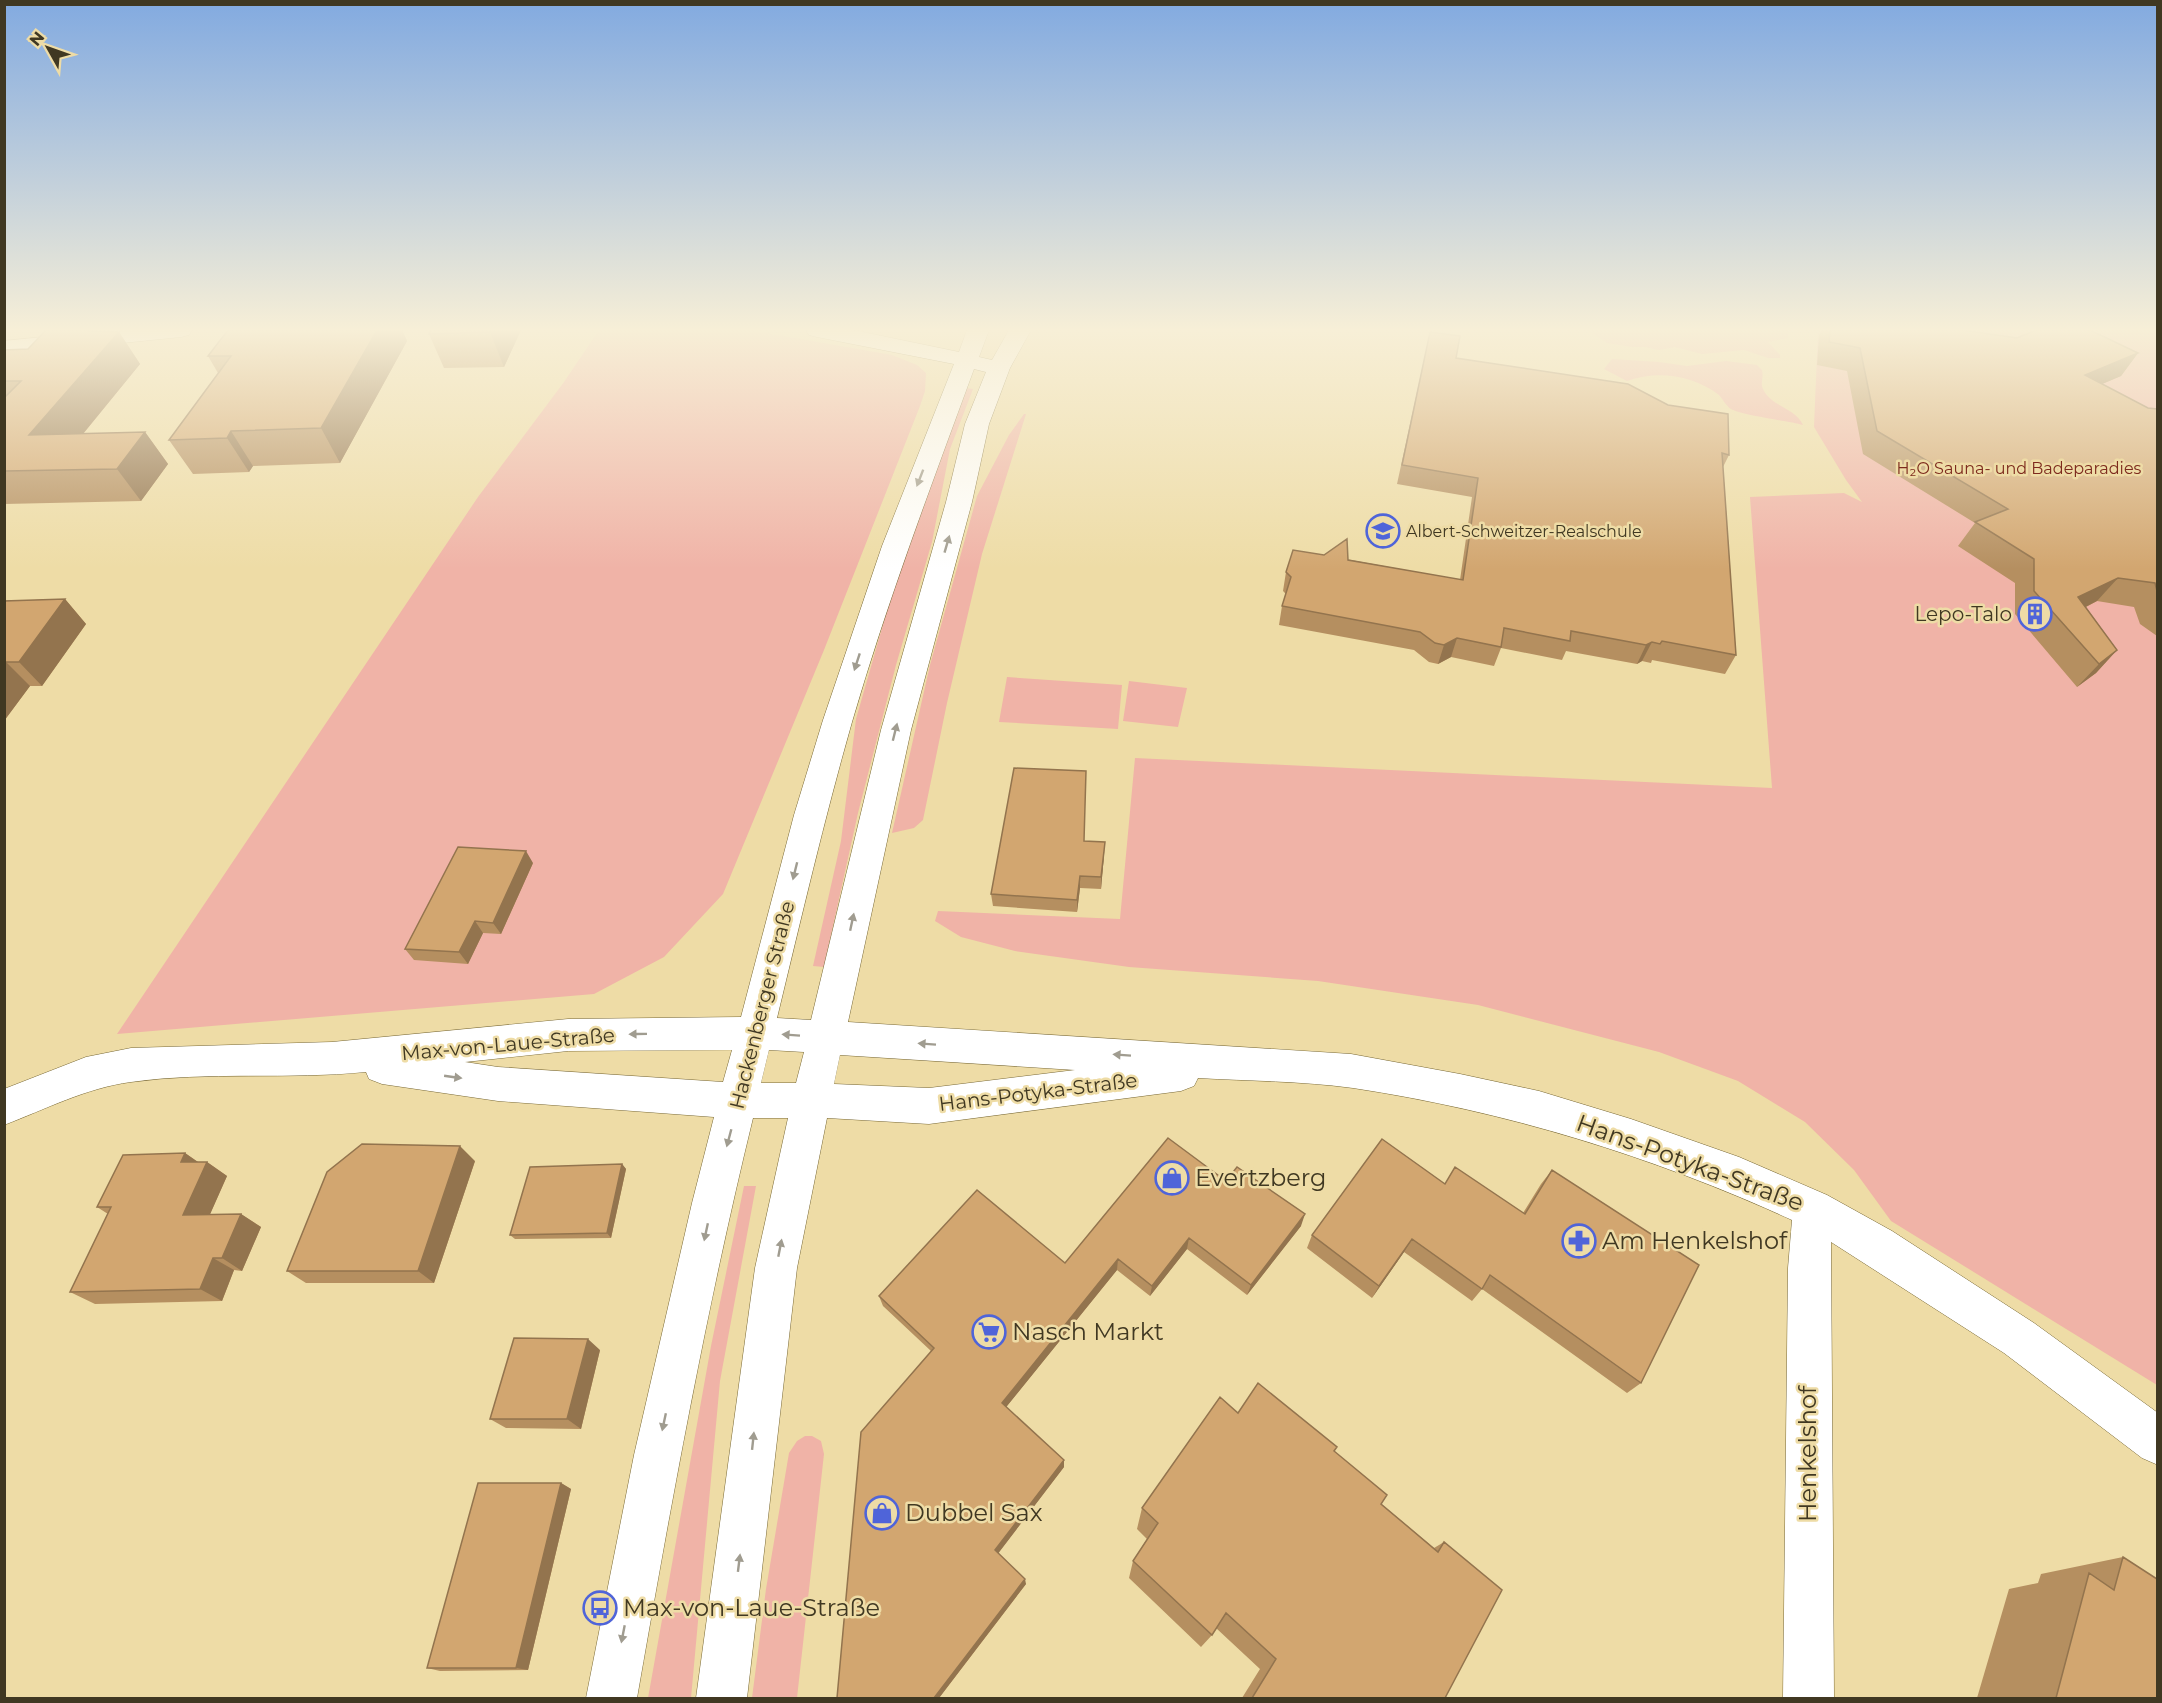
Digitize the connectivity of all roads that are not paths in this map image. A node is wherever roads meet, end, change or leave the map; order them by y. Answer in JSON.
{"nodes":[{"id":1,"x":941,"y":409,"type":"edge"},
{"id":2,"x":983,"y":409,"type":"edge"},
{"id":3,"x":755,"y":1033,"type":"junction"},
{"id":4,"x":827,"y":1038,"type":"junction"},
{"id":5,"x":332,"y":1059,"type":"junction"},
{"id":6,"x":1264,"y":1067,"type":"junction"},
{"id":7,"x":812,"y":1100,"type":"junction"},
{"id":8,"x":739,"y":1101,"type":"junction"},
{"id":9,"x":4,"y":1107,"type":"edge"},
{"id":10,"x":1813,"y":1209,"type":"junction"},
{"id":11,"x":2157,"y":1442,"type":"edge"},
{"id":12,"x":611,"y":1698,"type":"edge"},
{"id":13,"x":721,"y":1698,"type":"edge"},
{"id":14,"x":1808,"y":1698,"type":"edge"}],
"edges":[{"from":1,"to":3,"type":"street","name":"Hackenberger Straße","one_way":true},
{"from":4,"to":2,"type":"street","one_way":true},
{"from":4,"to":3,"type":"street","name":"Max-von-Laue-Straße","one_way":true},
{"from":3,"to":5,"type":"street","name":"Max-von-Laue-Straße","one_way":true},
{"from":3,"to":8,"type":"street","name":"Hackenberger Straße"},
{"from":6,"to":4,"type":"street","name":"Hans-Potyka-Straße","one_way":true},
{"from":4,"to":7,"type":"street"},
{"from":5,"to":8,"type":"street","name":"Max-von-Laue-Straße","one_way":true},
{"from":5,"to":9,"type":"street","name":"Max-von-Laue-Straße"},
{"from":6,"to":7,"type":"street","name":"Hans-Potyka-Straße"},
{"from":6,"to":10,"type":"street","name":"Hans-Potyka-Straße"},
{"from":7,"to":8,"type":"street","name":"Max-von-Laue-Straße"},
{"from":13,"to":7,"type":"street","one_way":true},
{"from":8,"to":12,"type":"street","name":"Hackenberger Straße","one_way":true},
{"from":10,"to":11,"type":"street","name":"Hans-Potyka-Straße"},
{"from":10,"to":14,"type":"street","name":"Henkelshof"}]}
